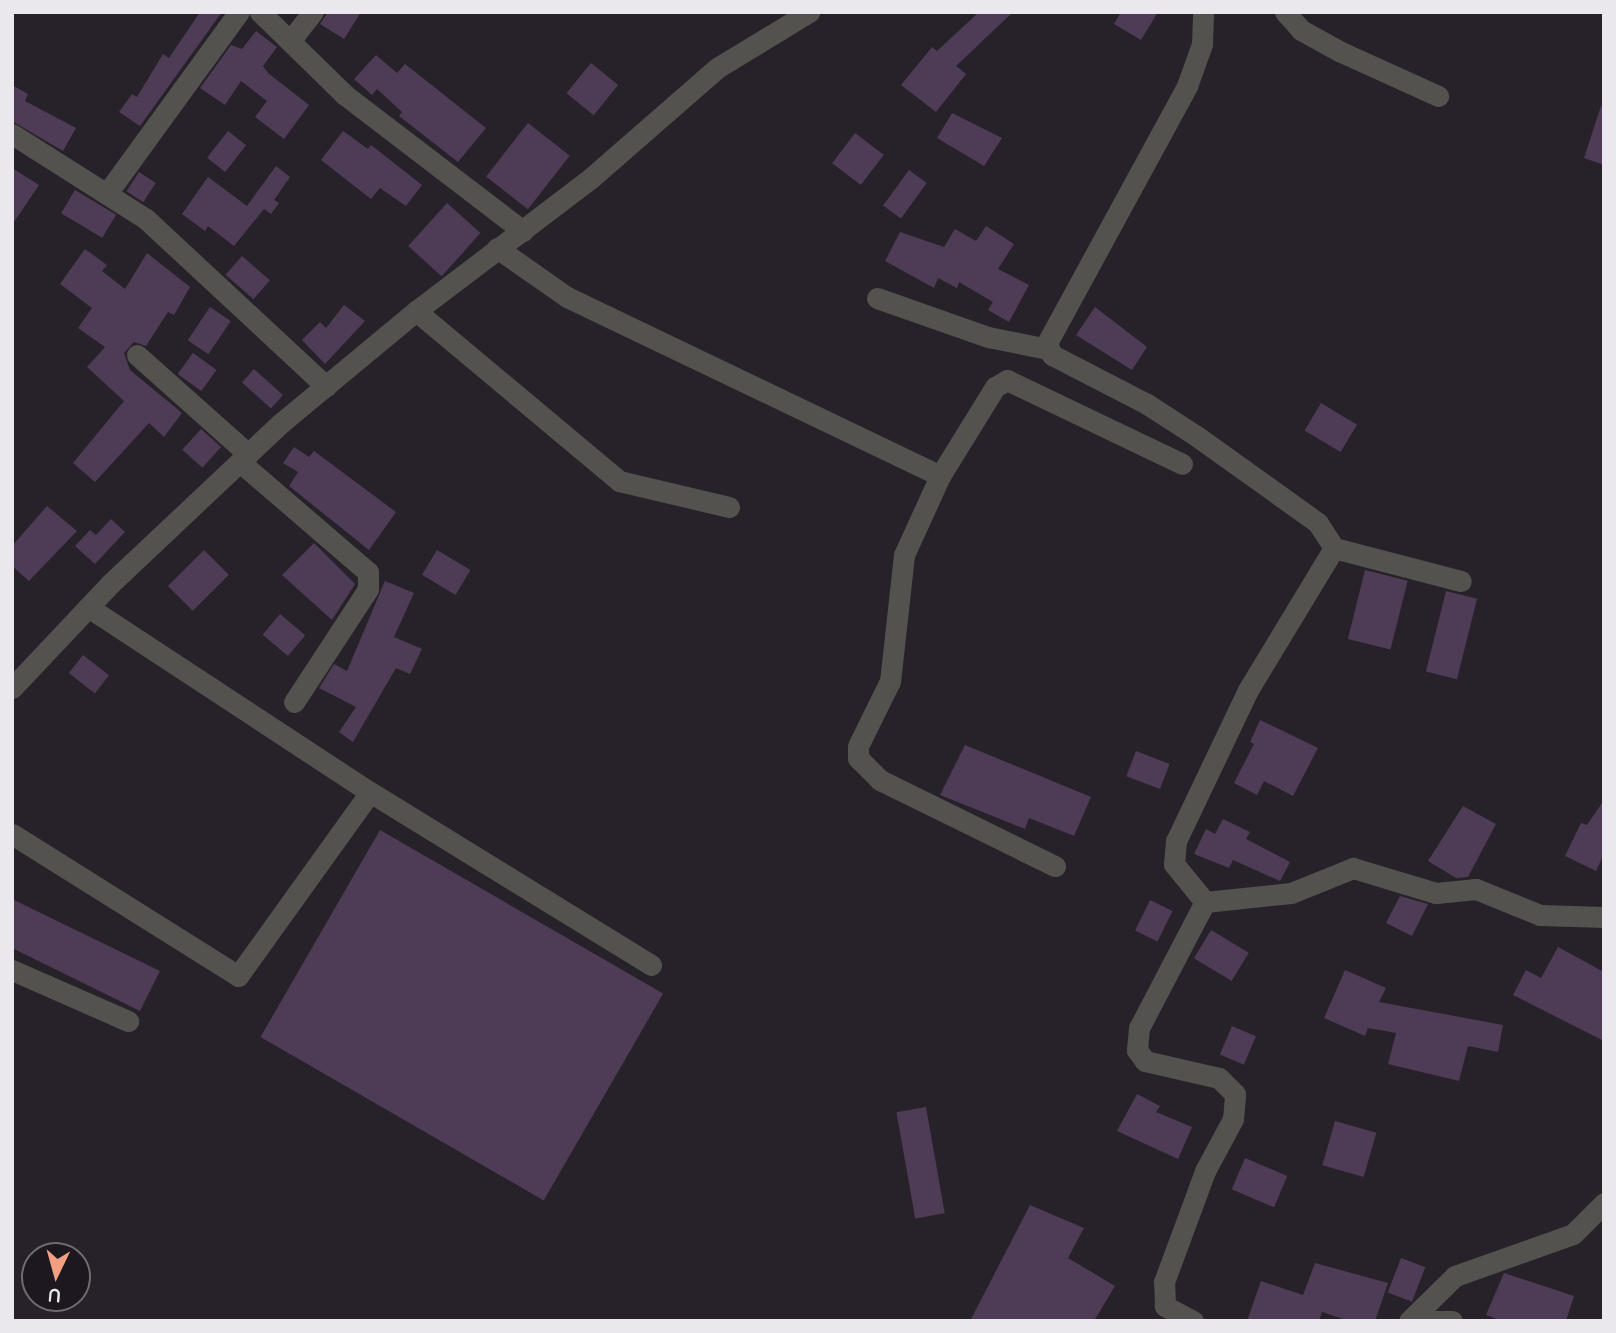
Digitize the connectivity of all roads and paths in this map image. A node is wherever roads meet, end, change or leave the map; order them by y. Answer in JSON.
{"nodes":[{"id":1,"x":239,"y":12,"type":"edge"},
{"id":2,"x":260,"y":12,"type":"edge"},
{"id":3,"x":313,"y":12,"type":"edge"},
{"id":4,"x":809,"y":12,"type":"edge"},
{"id":5,"x":1203,"y":12,"type":"edge"},
{"id":6,"x":1285,"y":12,"type":"edge"},
{"id":7,"x":290,"y":41,"type":"junction"},
{"id":8,"x":1438,"y":96,"type":"dead end"},
{"id":9,"x":12,"y":134,"type":"edge"},
{"id":10,"x":108,"y":192,"type":"junction"},
{"id":11,"x":523,"y":232,"type":"junction"},
{"id":12,"x":497,"y":248,"type":"junction"},
{"id":13,"x":877,"y":298,"type":"dead end"},
{"id":14,"x":416,"y":311,"type":"junction"},
{"id":15,"x":1048,"y":349,"type":"junction"},
{"id":16,"x":137,"y":355,"type":"dead end"},
{"id":17,"x":326,"y":386,"type":"junction"},
{"id":18,"x":244,"y":458,"type":"junction"},
{"id":19,"x":1182,"y":464,"type":"dead end"},
{"id":20,"x":940,"y":476,"type":"junction"},
{"id":21,"x":729,"y":507,"type":"dead end"},
{"id":22,"x":1334,"y":548,"type":"junction"},
{"id":23,"x":1461,"y":581,"type":"dead end"},
{"id":24,"x":88,"y":607,"type":"junction"},
{"id":25,"x":12,"y":688,"type":"edge"},
{"id":26,"x":294,"y":702,"type":"dead end"},
{"id":27,"x":370,"y":792,"type":"junction"},
{"id":28,"x":12,"y":834,"type":"edge"},
{"id":29,"x":1055,"y":866,"type":"dead end"},
{"id":30,"x":1205,"y":902,"type":"junction"},
{"id":31,"x":1604,"y":918,"type":"edge"},
{"id":32,"x":651,"y":965,"type":"dead end"},
{"id":33,"x":12,"y":970,"type":"edge"},
{"id":34,"x":128,"y":1021,"type":"dead end"},
{"id":35,"x":1604,"y":1203,"type":"edge"},
{"id":36,"x":1193,"y":1321,"type":"edge"},
{"id":37,"x":1409,"y":1321,"type":"edge"},
{"id":38,"x":1420,"y":1321,"type":"edge"},
{"id":39,"x":1452,"y":1321,"type":"edge"}],
"edges":[{"from":1,"to":10,"type":"street"},
{"from":2,"to":7,"type":"street"},
{"from":3,"to":7,"type":"street"},
{"from":4,"to":11,"type":"street"},
{"from":5,"to":15,"type":"street"},
{"from":6,"to":8,"type":"street"},
{"from":7,"to":11,"type":"street"},
{"from":9,"to":10,"type":"street"},
{"from":10,"to":17,"type":"street"},
{"from":11,"to":12,"type":"street"},
{"from":12,"to":14,"type":"street"},
{"from":12,"to":20,"type":"street"},
{"from":13,"to":15,"type":"street"},
{"from":14,"to":17,"type":"street"},
{"from":14,"to":21,"type":"street"},
{"from":15,"to":22,"type":"street"},
{"from":16,"to":18,"type":"street"},
{"from":17,"to":18,"type":"street"},
{"from":18,"to":24,"type":"street"},
{"from":18,"to":26,"type":"street"},
{"from":19,"to":20,"type":"street"},
{"from":20,"to":29,"type":"street"},
{"from":22,"to":23,"type":"street"},
{"from":22,"to":30,"type":"street"},
{"from":24,"to":25,"type":"street"},
{"from":24,"to":27,"type":"street"},
{"from":27,"to":28,"type":"street"},
{"from":27,"to":32,"type":"street"},
{"from":30,"to":31,"type":"street"},
{"from":30,"to":36,"type":"street"},
{"from":33,"to":34,"type":"street"},
{"from":35,"to":37,"type":"street"},
{"from":38,"to":39,"type":"street"}]}
